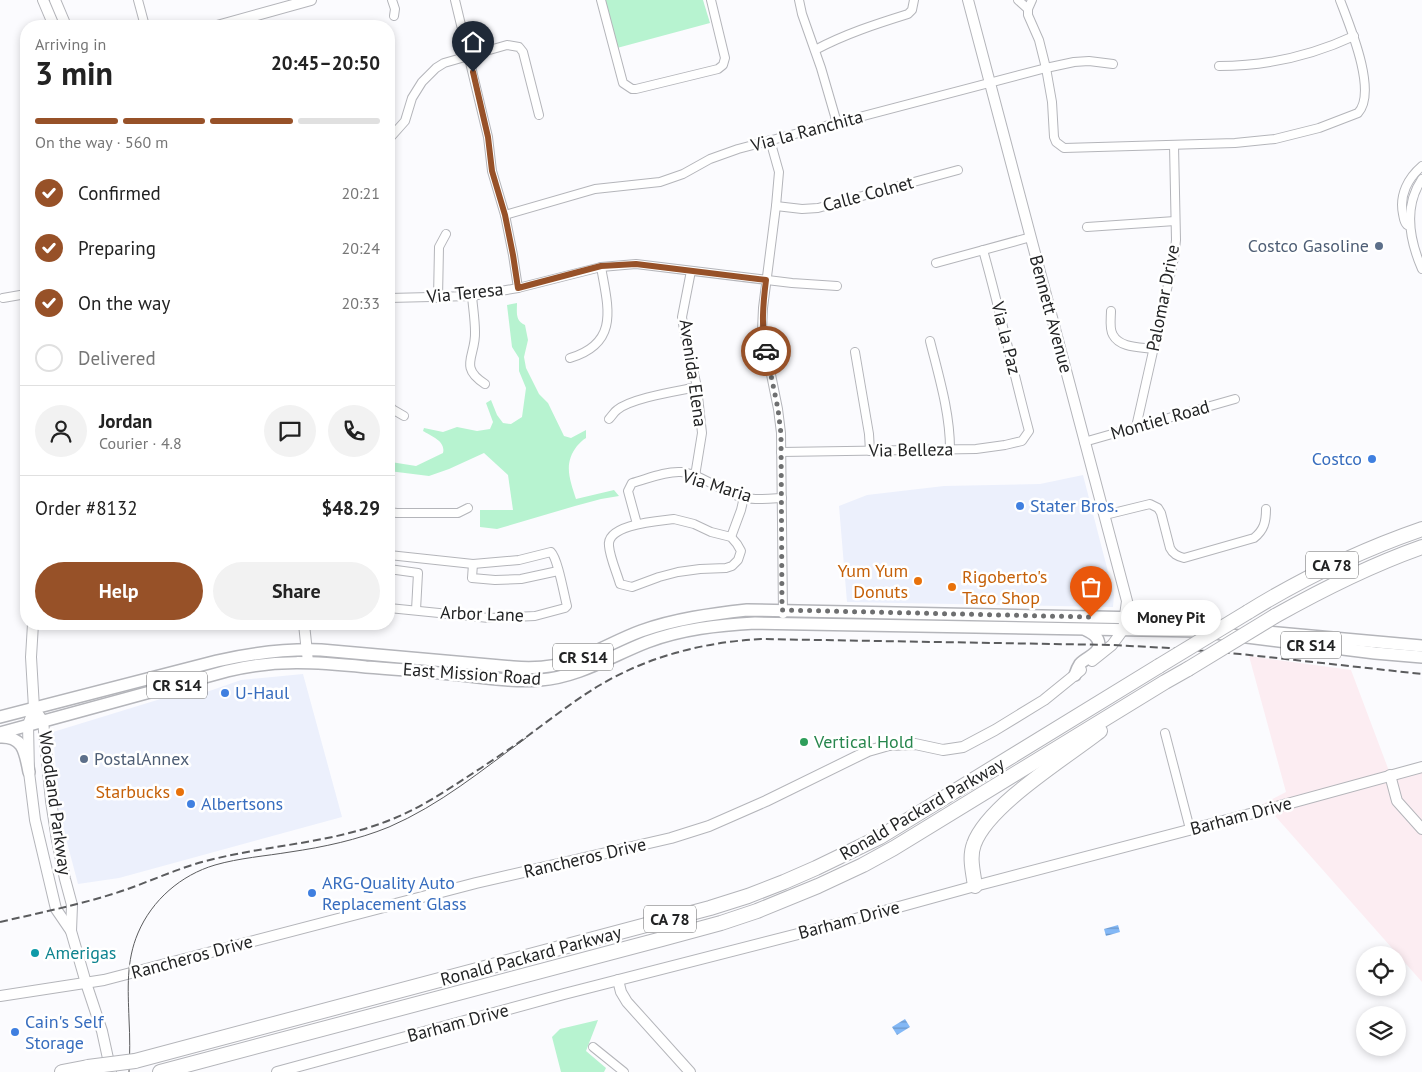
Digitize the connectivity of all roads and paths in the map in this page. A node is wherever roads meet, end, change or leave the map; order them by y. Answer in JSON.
{"nodes":[{"id":1,"x":43,"y":0,"type":"edge"},
{"id":2,"x":55,"y":0,"type":"edge"},
{"id":3,"x":138,"y":0,"type":"edge"},
{"id":4,"x":311,"y":0,"type":"edge"},
{"id":5,"x":392,"y":0,"type":"edge"},
{"id":6,"x":455,"y":0,"type":"edge"},
{"id":7,"x":601,"y":0,"type":"edge"},
{"id":8,"x":711,"y":0,"type":"edge"},
{"id":9,"x":799,"y":0,"type":"edge"},
{"id":10,"x":914,"y":0,"type":"edge"},
{"id":11,"x":968,"y":0,"type":"edge"},
{"id":12,"x":1018,"y":0,"type":"edge"},
{"id":13,"x":1032,"y":0,"type":"edge"},
{"id":14,"x":1340,"y":0,"type":"edge"},
{"id":15,"x":1028,"y":9,"type":"junction"},
{"id":16,"x":394,"y":16,"type":"dead end"},
{"id":17,"x":51,"y":20,"type":"edge"},
{"id":18,"x":63,"y":20,"type":"edge"},
{"id":19,"x":143,"y":20,"type":"edge"},
{"id":20,"x":239,"y":20,"type":"edge"},
{"id":21,"x":1354,"y":36,"type":"junction"},
{"id":22,"x":815,"y":50,"type":"junction"},
{"id":23,"x":469,"y":56,"type":"junction"},
{"id":24,"x":1113,"y":64,"type":"dead end"},
{"id":25,"x":1219,"y":66,"type":"dead end"},
{"id":26,"x":1046,"y":68,"type":"junction"},
{"id":27,"x":990,"y":83,"type":"junction"},
{"id":28,"x":539,"y":115,"type":"dead end"},
{"id":29,"x":837,"y":123,"type":"junction"},
{"id":30,"x":395,"y":132,"type":"edge"},
{"id":31,"x":770,"y":140,"type":"junction"},
{"id":32,"x":1174,"y":145,"type":"junction"},
{"id":33,"x":1422,"y":166,"type":"edge"},
{"id":34,"x":958,"y":170,"type":"dead end"},
{"id":35,"x":1422,"y":178,"type":"edge"},
{"id":36,"x":776,"y":206,"type":"junction"},
{"id":37,"x":505,"y":215,"type":"junction"},
{"id":38,"x":1176,"y":221,"type":"junction"},
{"id":39,"x":1087,"y":227,"type":"dead end"},
{"id":40,"x":1410,"y":229,"type":"junction"},
{"id":41,"x":446,"y":234,"type":"dead end"},
{"id":42,"x":1031,"y":237,"type":"junction"},
{"id":43,"x":983,"y":250,"type":"junction"},
{"id":44,"x":936,"y":263,"type":"dead end"},
{"id":45,"x":601,"y":266,"type":"junction"},
{"id":46,"x":1422,"y":269,"type":"edge"},
{"id":47,"x":691,"y":271,"type":"junction"},
{"id":48,"x":766,"y":280,"type":"junction"},
{"id":49,"x":837,"y":286,"type":"dead end"},
{"id":50,"x":518,"y":288,"type":"junction"},
{"id":51,"x":20,"y":295,"type":"edge"},
{"id":52,"x":472,"y":296,"type":"junction"},
{"id":53,"x":3,"y":298,"type":"dead end"},
{"id":54,"x":395,"y":298,"type":"edge"},
{"id":55,"x":438,"y":298,"type":"junction"},
{"id":56,"x":1110,"y":311,"type":"dead end"},
{"id":57,"x":930,"y":342,"type":"dead end"},
{"id":58,"x":1153,"y":349,"type":"junction"},
{"id":59,"x":855,"y":352,"type":"dead end"},
{"id":60,"x":570,"y":358,"type":"dead end"},
{"id":61,"x":485,"y":384,"type":"dead end"},
{"id":62,"x":697,"y":387,"type":"junction"},
{"id":63,"x":1235,"y":399,"type":"dead end"},
{"id":64,"x":395,"y":412,"type":"edge"},
{"id":65,"x":404,"y":416,"type":"dead end"},
{"id":66,"x":609,"y":419,"type":"dead end"},
{"id":67,"x":1028,"y":426,"type":"joint"},
{"id":68,"x":1136,"y":427,"type":"junction"},
{"id":69,"x":1084,"y":442,"type":"junction"},
{"id":70,"x":950,"y":449,"type":"junction"},
{"id":71,"x":870,"y":451,"type":"junction"},
{"id":72,"x":782,"y":452,"type":"junction"},
{"id":73,"x":695,"y":476,"type":"junction"},
{"id":74,"x":744,"y":498,"type":"junction"},
{"id":75,"x":782,"y":498,"type":"junction"},
{"id":76,"x":468,"y":508,"type":"dead end"},
{"id":77,"x":1266,"y":509,"type":"dead end"},
{"id":78,"x":395,"y":513,"type":"edge"},
{"id":79,"x":1105,"y":515,"type":"junction"},
{"id":80,"x":637,"y":524,"type":"junction"},
{"id":81,"x":1422,"y":529,"type":"edge"},
{"id":82,"x":731,"y":537,"type":"junction"},
{"id":83,"x":1422,"y":547,"type":"edge"},
{"id":84,"x":395,"y":556,"type":"edge"},
{"id":85,"x":473,"y":564,"type":"junction"},
{"id":86,"x":395,"y":570,"type":"edge"},
{"id":87,"x":558,"y":571,"type":"junction"},
{"id":88,"x":395,"y":608,"type":"edge"},
{"id":89,"x":416,"y":610,"type":"junction"},
{"id":90,"x":782,"y":610,"type":"junction"},
{"id":91,"x":964,"y":614,"type":"junction"},
{"id":92,"x":1125,"y":618,"type":"junction"},
{"id":93,"x":783,"y":623,"type":"junction"},
{"id":94,"x":940,"y":627,"type":"junction"},
{"id":95,"x":1084,"y":629,"type":"junction"},
{"id":96,"x":33,"y":630,"type":"edge"},
{"id":97,"x":305,"y":630,"type":"edge"},
{"id":98,"x":1123,"y":630,"type":"junction"},
{"id":99,"x":1422,"y":646,"type":"edge"},
{"id":100,"x":307,"y":650,"type":"junction"},
{"id":101,"x":1422,"y":657,"type":"edge"},
{"id":102,"x":217,"y":661,"type":"junction"},
{"id":103,"x":308,"y":662,"type":"junction"},
{"id":104,"x":1075,"y":675,"type":"junction"},
{"id":105,"x":1165,"y":682,"type":"junction"},
{"id":106,"x":127,"y":699,"type":"junction"},
{"id":107,"x":34,"y":708,"type":"junction"},
{"id":108,"x":0,"y":717,"type":"edge"},
{"id":109,"x":43,"y":721,"type":"junction"},
{"id":110,"x":28,"y":726,"type":"junction"},
{"id":111,"x":0,"y":733,"type":"edge"},
{"id":112,"x":1165,"y":733,"type":"dead end"},
{"id":113,"x":0,"y":737,"type":"edge"},
{"id":114,"x":1422,"y":767,"type":"edge"},
{"id":115,"x":29,"y":772,"type":"junction"},
{"id":116,"x":1390,"y":775,"type":"junction"},
{"id":117,"x":1190,"y":829,"type":"junction"},
{"id":118,"x":1422,"y":829,"type":"edge"},
{"id":119,"x":975,"y":886,"type":"junction"},
{"id":120,"x":72,"y":930,"type":"junction"},
{"id":121,"x":618,"y":980,"type":"junction"},
{"id":122,"x":86,"y":983,"type":"junction"},
{"id":123,"x":0,"y":996,"type":"edge"},
{"id":124,"x":593,"y":1046,"type":"dead end"},
{"id":125,"x":615,"y":1065,"type":"junction"},
{"id":126,"x":90,"y":1070,"type":"edge"},
{"id":127,"x":62,"y":1072,"type":"edge"},
{"id":128,"x":111,"y":1072,"type":"edge"},
{"id":129,"x":160,"y":1072,"type":"edge"},
{"id":130,"x":277,"y":1072,"type":"edge"},
{"id":131,"x":610,"y":1072,"type":"edge"},
{"id":132,"x":624,"y":1072,"type":"edge"},
{"id":133,"x":690,"y":1072,"type":"edge"}],
"edges":[{"from":1,"to":17,"type":"street"},
{"from":2,"to":18,"type":"street"},
{"from":3,"to":19,"type":"street"},
{"from":4,"to":20,"type":"street"},
{"from":5,"to":16,"type":"street"},
{"from":6,"to":23,"type":"street"},
{"from":7,"to":8,"type":"street"},
{"from":9,"to":22,"type":"street"},
{"from":10,"to":22,"type":"street"},
{"from":11,"to":27,"type":"street","name":"Bennett Avenue"},
{"from":12,"to":15,"type":"street"},
{"from":13,"to":15,"type":"street"},
{"from":14,"to":21,"type":"street"},
{"from":15,"to":26,"type":"street"},
{"from":21,"to":25,"type":"street"},
{"from":21,"to":32,"type":"street"},
{"from":22,"to":29,"type":"street"},
{"from":23,"to":28,"type":"street"},
{"from":23,"to":30,"type":"street"},
{"from":23,"to":37,"type":"street"},
{"from":24,"to":26,"type":"street","name":"Via la Ranchita"},
{"from":26,"to":27,"type":"street","name":"Via la Ranchita"},
{"from":26,"to":32,"type":"street"},
{"from":27,"to":29,"type":"street","name":"Via la Ranchita"},
{"from":27,"to":42,"type":"street","name":"Bennett Avenue"},
{"from":29,"to":31,"type":"street","name":"Via la Ranchita"},
{"from":31,"to":36,"type":"street"},
{"from":31,"to":37,"type":"street","name":"Via la Ranchita"},
{"from":32,"to":38,"type":"street","name":"Palomar Drive"},
{"from":33,"to":40,"type":"street"},
{"from":34,"to":36,"type":"street","name":"Calle Colnet"},
{"from":35,"to":40,"type":"street"},
{"from":36,"to":48,"type":"street"},
{"from":37,"to":50,"type":"street"},
{"from":38,"to":39,"type":"street"},
{"from":38,"to":58,"type":"street","name":"Palomar Drive"},
{"from":40,"to":46,"type":"street"},
{"from":41,"to":55,"type":"street"},
{"from":42,"to":43,"type":"street"},
{"from":42,"to":69,"type":"street","name":"Bennett Avenue"},
{"from":43,"to":44,"type":"street"},
{"from":43,"to":67,"type":"street","name":"Via la Paz"},
{"from":45,"to":47,"type":"street","name":"Via Teresa"},
{"from":45,"to":50,"type":"street","name":"Via Teresa"},
{"from":45,"to":60,"type":"street"},
{"from":47,"to":48,"type":"street","name":"Via Teresa"},
{"from":47,"to":62,"type":"street","name":"Avenida Elena"},
{"from":48,"to":49,"type":"street","name":"Via Teresa"},
{"from":48,"to":72,"type":"street"},
{"from":50,"to":52,"type":"street","name":"Via Teresa"},
{"from":51,"to":53,"type":"street"},
{"from":52,"to":55,"type":"street","name":"Via Teresa"},
{"from":52,"to":61,"type":"street"},
{"from":54,"to":55,"type":"street","name":"Via Teresa"},
{"from":56,"to":58,"type":"street"},
{"from":57,"to":70,"type":"street"},
{"from":58,"to":68,"type":"street","name":"Palomar Drive"},
{"from":59,"to":71,"type":"street"},
{"from":62,"to":66,"type":"street"},
{"from":62,"to":73,"type":"street","name":"Avenida Elena"},
{"from":63,"to":68,"type":"street","name":"Montiel Road"},
{"from":64,"to":65,"type":"street"},
{"from":67,"to":70,"type":"street","name":"Via Belleza"},
{"from":68,"to":69,"type":"street","name":"Montiel Road"},
{"from":69,"to":79,"type":"street","name":"Bennett Avenue"},
{"from":70,"to":71,"type":"street","name":"Via Belleza"},
{"from":71,"to":72,"type":"street","name":"Via Belleza"},
{"from":72,"to":75,"type":"street"},
{"from":73,"to":74,"type":"street","name":"Via Maria"},
{"from":73,"to":80,"type":"street","name":"Via Maria"},
{"from":74,"to":75,"type":"street","name":"Via Maria"},
{"from":74,"to":82,"type":"street"},
{"from":75,"to":90,"type":"street"},
{"from":76,"to":78,"type":"street"},
{"from":77,"to":79,"type":"street"},
{"from":79,"to":92,"type":"street","name":"Bennett Avenue"},
{"from":80,"to":82,"type":"street"},
{"from":80,"to":82,"type":"street"},
{"from":81,"to":126,"type":"highway","name":"Ronald Packard Parkway","number":"CA 78","bridge":true},
{"from":83,"to":105,"type":"highway","name":"Ronald Packard Parkway","number":"CA 78","bridge":true},
{"from":84,"to":85,"type":"street"},
{"from":85,"to":87,"type":"street"},
{"from":85,"to":87,"type":"street"},
{"from":86,"to":89,"type":"street"},
{"from":87,"to":89,"type":"street","name":"Arbor Lane"},
{"from":88,"to":89,"type":"street","name":"Arbor Lane"},
{"from":90,"to":91,"type":"main road","name":"East Mission Road","number":"CR S14"},
{"from":90,"to":93,"type":"street"},
{"from":90,"to":100,"type":"main road","name":"East Mission Road","number":"CR S14"},
{"from":91,"to":92,"type":"main road","name":"East Mission Road","number":"CR S14"},
{"from":91,"to":94,"type":"main road"},
{"from":92,"to":98,"type":"street","name":"Bennett Avenue"},
{"from":92,"to":99,"type":"main road","name":"East Mission Road","number":"CR S14"},
{"from":93,"to":94,"type":"main road","name":"East Mission Road","number":"CR S14"},
{"from":93,"to":103,"type":"main road","name":"East Mission Road","number":"CR S14"},
{"from":94,"to":95,"type":"main road","name":"East Mission Road","number":"CR S14"},
{"from":95,"to":98,"type":"main road","name":"East Mission Road","number":"CR S14"},
{"from":95,"to":104,"type":"main road"},
{"from":96,"to":107,"type":"street","name":"Woodland Parkway"},
{"from":97,"to":100,"type":"street"},
{"from":98,"to":101,"type":"main road","name":"East Mission Road","number":"CR S14"},
{"from":98,"to":104,"type":"street","name":"Rancheros Drive"},
{"from":100,"to":102,"type":"main road","name":"East Mission Road","number":"CR S14"},
{"from":100,"to":103,"type":"street"},
{"from":102,"to":106,"type":"main road"},
{"from":102,"to":107,"type":"main road","name":"East Mission Road","number":"CR S14"},
{"from":103,"to":106,"type":"main road","name":"East Mission Road","number":"CR S14"},
{"from":104,"to":122,"type":"street","name":"Rancheros Drive"},
{"from":105,"to":119,"type":"highway"},
{"from":105,"to":129,"type":"highway","name":"Ronald Packard Parkway","number":"CA 78"},
{"from":106,"to":109,"type":"main road","name":"East Mission Road","number":"CR S14"},
{"from":107,"to":108,"type":"main road","name":"East Mission Road","number":"CR S14"},
{"from":107,"to":109,"type":"street","name":"Woodland Parkway"},
{"from":107,"to":110,"type":"street","name":"Woodland Parkway"},
{"from":109,"to":110,"type":"main road","name":"East Mission Road","number":"CR S14"},
{"from":109,"to":120,"type":"street","name":"Woodland Parkway"},
{"from":110,"to":111,"type":"main road","name":"East Mission Road","number":"CR S14"},
{"from":110,"to":115,"type":"street","name":"Woodland Parkway"},
{"from":112,"to":117,"type":"street"},
{"from":113,"to":115,"type":"main road"},
{"from":114,"to":116,"type":"street","name":"Barham Drive"},
{"from":115,"to":120,"type":"street","name":"Woodland Parkway"},
{"from":116,"to":117,"type":"street","name":"Barham Drive"},
{"from":116,"to":118,"type":"street"},
{"from":117,"to":119,"type":"street","name":"Barham Drive"},
{"from":119,"to":121,"type":"street","name":"Barham Drive"},
{"from":120,"to":122,"type":"street","name":"Woodland Parkway"},
{"from":121,"to":130,"type":"street","name":"Barham Drive"},
{"from":121,"to":133,"type":"street"},
{"from":122,"to":123,"type":"street","name":"Rancheros Drive"},
{"from":122,"to":128,"type":"street","name":"Woodland Parkway"},
{"from":124,"to":125,"type":"street"},
{"from":125,"to":131,"type":"street"},
{"from":125,"to":132,"type":"street"},
{"from":126,"to":127,"type":"highway","name":"Ronald Packard Parkway"}]}
